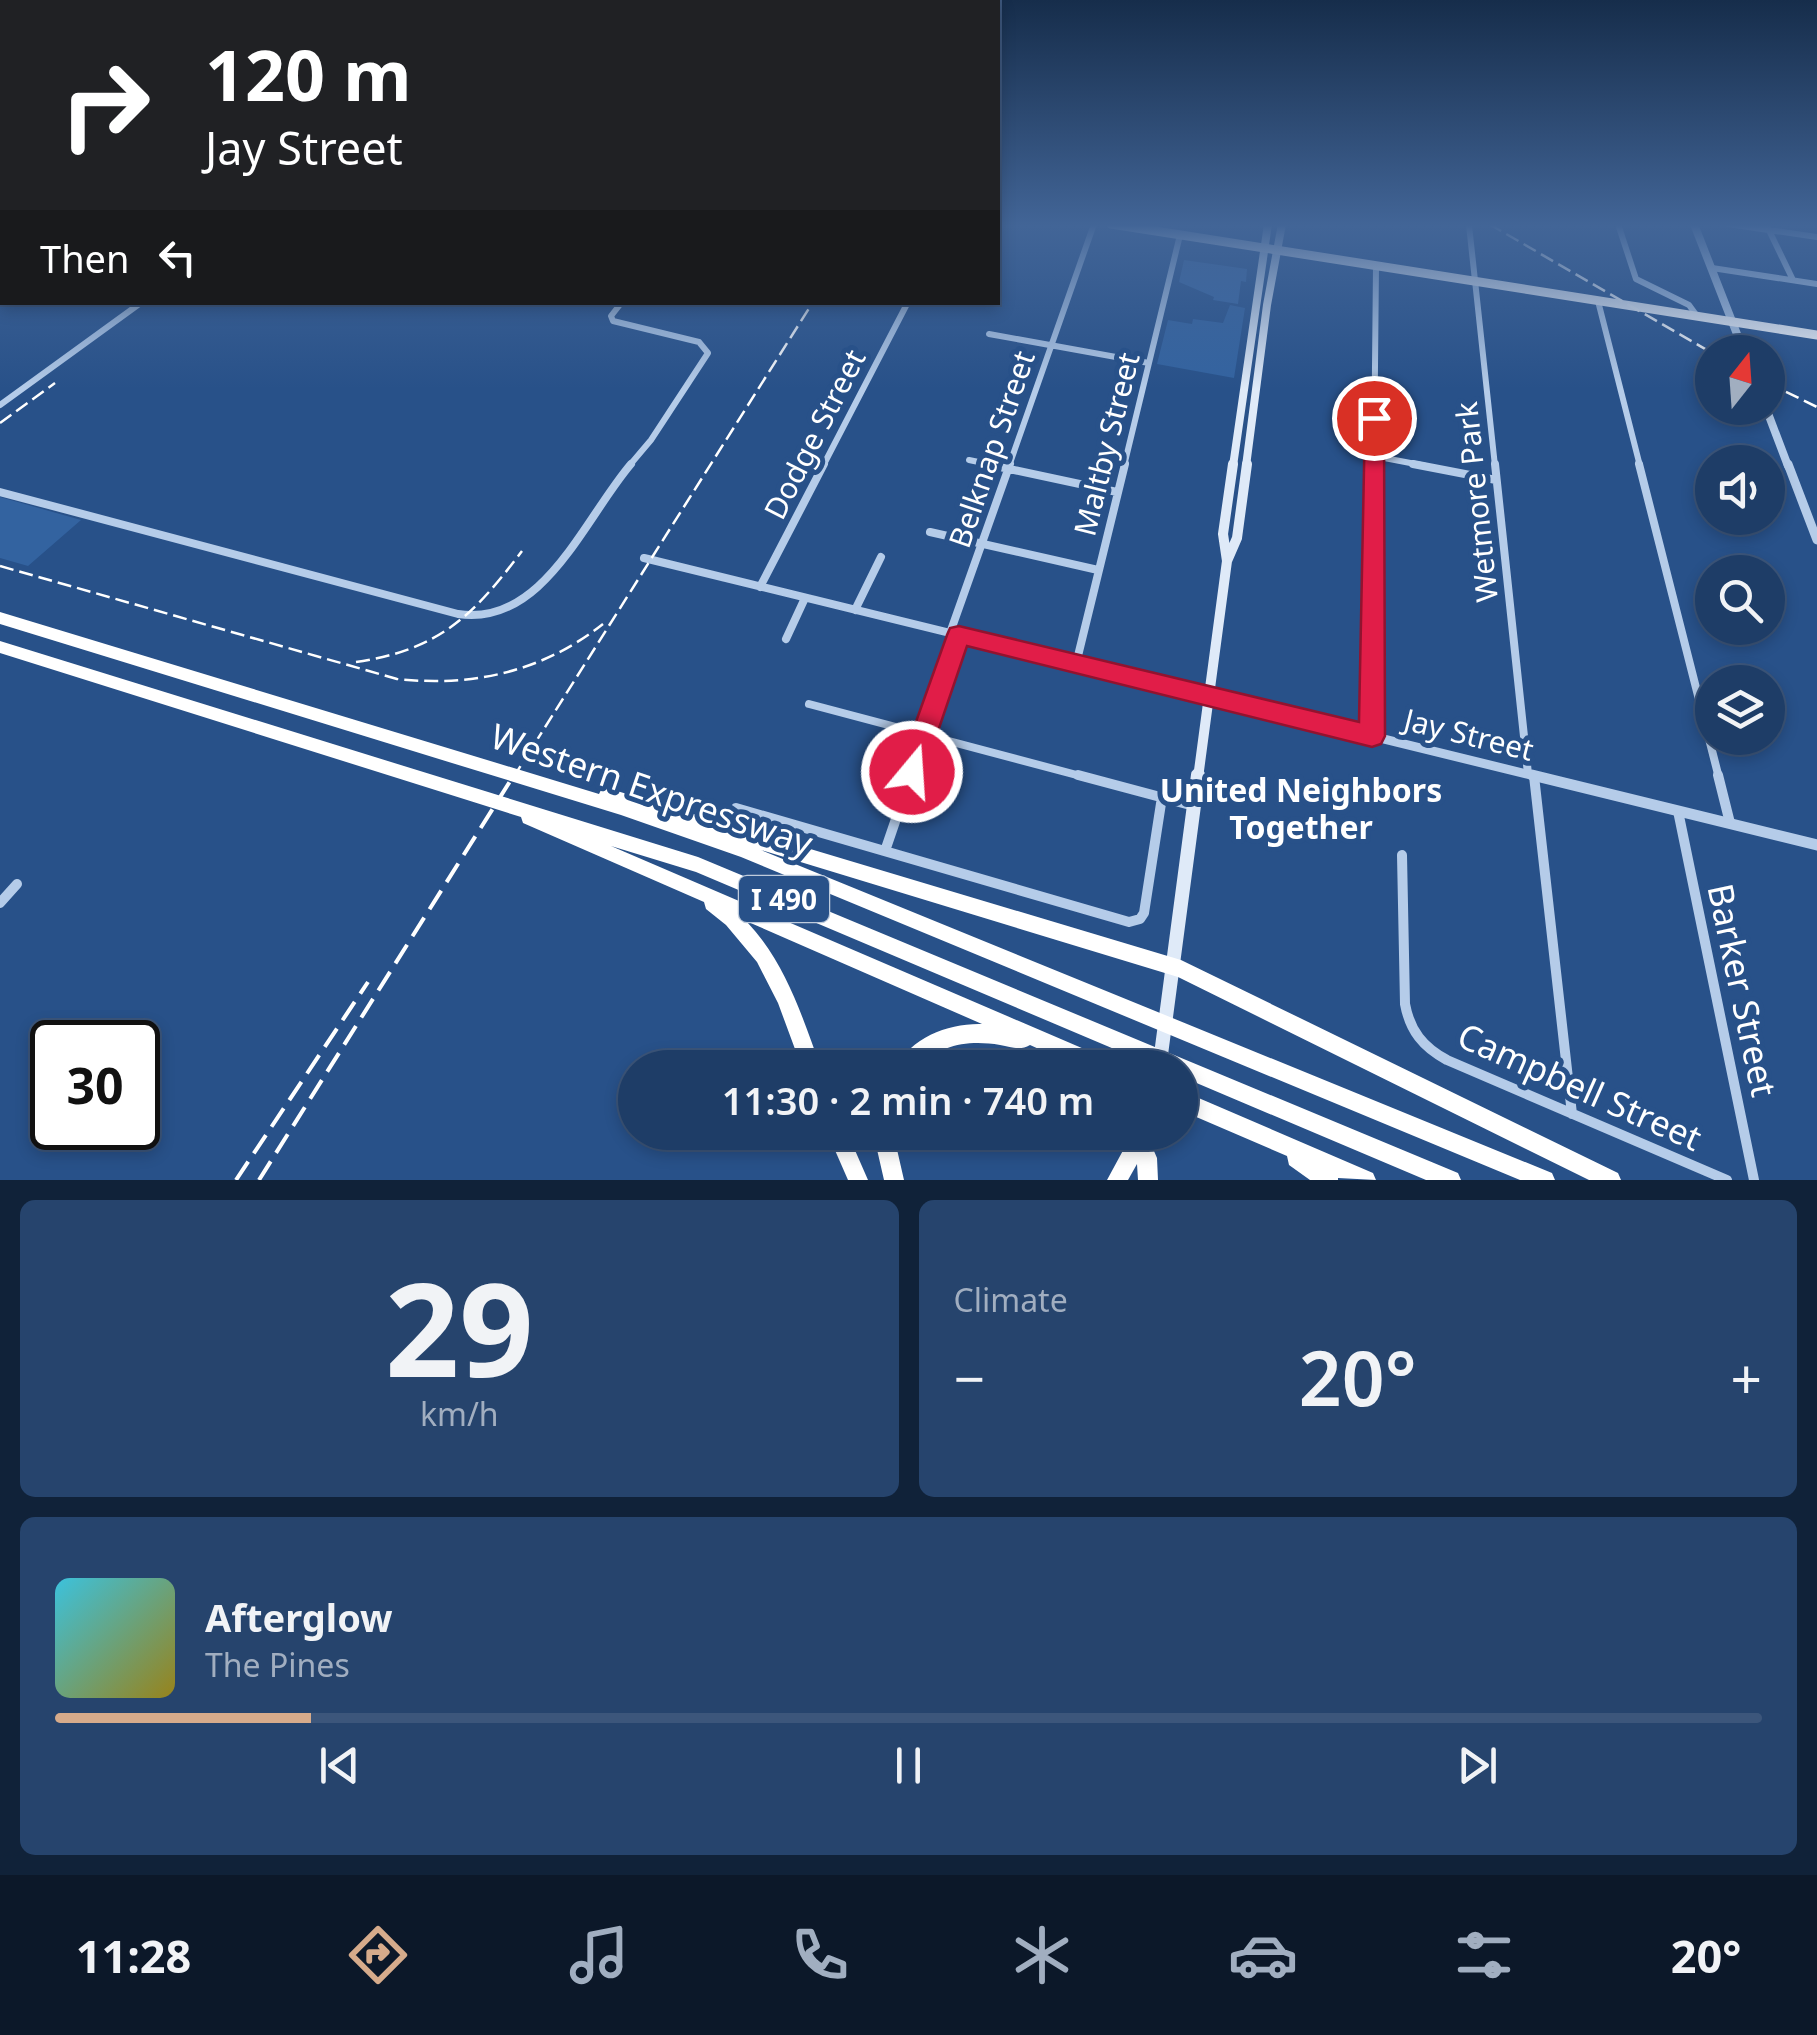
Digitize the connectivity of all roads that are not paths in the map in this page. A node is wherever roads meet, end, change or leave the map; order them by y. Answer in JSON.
{"nodes":[{"id":1,"x":1074,"y":279,"type":"edge"},
{"id":2,"x":1169,"y":279,"type":"edge"},
{"id":3,"x":1260,"y":279,"type":"edge"},
{"id":4,"x":1273,"y":279,"type":"edge"},
{"id":5,"x":1376,"y":279,"type":"edge"},
{"id":6,"x":1457,"y":279,"type":"edge"},
{"id":7,"x":1636,"y":279,"type":"edge"},
{"id":8,"x":1716,"y":279,"type":"edge"},
{"id":9,"x":1787,"y":279,"type":"edge"},
{"id":10,"x":1793,"y":280,"type":"joint"},
{"id":11,"x":1475,"y":282,"type":"junction"},
{"id":12,"x":1817,"y":284,"type":"edge"},
{"id":13,"x":1598,"y":301,"type":"junction"},
{"id":14,"x":138,"y":305,"type":"edge"},
{"id":15,"x":620,"y":305,"type":"edge"},
{"id":16,"x":906,"y":305,"type":"edge"},
{"id":17,"x":1697,"y":316,"type":"junction"},
{"id":18,"x":1732,"y":322,"type":"junction"},
{"id":19,"x":989,"y":334,"type":"dead end"},
{"id":20,"x":1737,"y":335,"type":"edge"},
{"id":21,"x":1817,"y":336,"type":"edge"},
{"id":22,"x":1051,"y":345,"type":"junction"},
{"id":23,"x":1148,"y":363,"type":"junction"},
{"id":24,"x":0,"y":405,"type":"edge"},
{"id":25,"x":1773,"y":425,"type":"edge"},
{"id":26,"x":1374,"y":456,"type":"junction"},
{"id":27,"x":969,"y":460,"type":"dead end"},
{"id":28,"x":1008,"y":468,"type":"junction"},
{"id":29,"x":1496,"y":480,"type":"junction"},
{"id":30,"x":0,"y":492,"type":"edge"},
{"id":31,"x":1117,"y":492,"type":"junction"},
{"id":32,"x":930,"y":532,"type":"dead end"},
{"id":33,"x":1817,"y":540,"type":"edge"},
{"id":34,"x":981,"y":544,"type":"junction"},
{"id":35,"x":881,"y":557,"type":"dead end"},
{"id":36,"x":644,"y":558,"type":"dead end"},
{"id":37,"x":1226,"y":560,"type":"junction"},
{"id":38,"x":1098,"y":570,"type":"junction"},
{"id":39,"x":760,"y":587,"type":"junction"},
{"id":40,"x":805,"y":598,"type":"junction"},
{"id":41,"x":855,"y":610,"type":"junction"},
{"id":42,"x":0,"y":618,"type":"edge"},
{"id":43,"x":954,"y":634,"type":"junction"},
{"id":44,"x":786,"y":639,"type":"dead end"},
{"id":45,"x":0,"y":647,"type":"edge"},
{"id":46,"x":1076,"y":664,"type":"junction"},
{"id":47,"x":1208,"y":696,"type":"junction"},
{"id":48,"x":810,"y":704,"type":"dead end"},
{"id":49,"x":924,"y":734,"type":"junction"},
{"id":50,"x":1372,"y":736,"type":"junction"},
{"id":51,"x":487,"y":767,"type":"junction"},
{"id":52,"x":1531,"y":775,"type":"junction"},
{"id":53,"x":455,"y":786,"type":"junction"},
{"id":54,"x":1162,"y":798,"type":"junction"},
{"id":55,"x":1194,"y":806,"type":"junction"},
{"id":56,"x":736,"y":808,"type":"dead end"},
{"id":57,"x":1678,"y":811,"type":"junction"},
{"id":58,"x":1730,"y":824,"type":"junction"},
{"id":59,"x":1816,"y":848,"type":"edge"},
{"id":60,"x":885,"y":851,"type":"junction"},
{"id":61,"x":1402,"y":855,"type":"dead end"},
{"id":62,"x":668,"y":878,"type":"junction"},
{"id":63,"x":18,"y":884,"type":"dead end"},
{"id":64,"x":0,"y":903,"type":"edge"},
{"id":65,"x":1173,"y":966,"type":"junction"},
{"id":66,"x":805,"y":1050,"type":"edge"},
{"id":67,"x":926,"y":1050,"type":"edge"},
{"id":68,"x":1052,"y":1050,"type":"edge"},
{"id":69,"x":1065,"y":1050,"type":"edge"},
{"id":70,"x":1162,"y":1050,"type":"edge"},
{"id":71,"x":1198,"y":1108,"type":"edge"},
{"id":72,"x":1211,"y":1114,"type":"junction"},
{"id":73,"x":1572,"y":1114,"type":"junction"},
{"id":74,"x":845,"y":1150,"type":"edge"},
{"id":75,"x":887,"y":1150,"type":"edge"},
{"id":76,"x":1136,"y":1150,"type":"edge"},
{"id":77,"x":1147,"y":1150,"type":"edge"},
{"id":78,"x":1147,"y":1158,"type":"joint"},
{"id":79,"x":858,"y":1180,"type":"edge"},
{"id":80,"x":894,"y":1180,"type":"edge"},
{"id":81,"x":1117,"y":1180,"type":"edge"},
{"id":82,"x":1146,"y":1180,"type":"edge"},
{"id":83,"x":1328,"y":1180,"type":"edge"},
{"id":84,"x":1366,"y":1180,"type":"edge"},
{"id":85,"x":1451,"y":1180,"type":"edge"},
{"id":86,"x":1544,"y":1180,"type":"edge"},
{"id":87,"x":1611,"y":1180,"type":"edge"},
{"id":88,"x":1726,"y":1180,"type":"edge"},
{"id":89,"x":1754,"y":1180,"type":"edge"}],
"edges":[{"from":1,"to":22,"type":"street","name":"Belknap Street"},
{"from":2,"to":23,"type":"street","name":"Maltby Street"},
{"from":3,"to":37,"type":"main road"},
{"from":4,"to":37,"type":"main road"},
{"from":5,"to":26,"type":"street"},
{"from":6,"to":11,"type":"main road"},
{"from":7,"to":17,"type":"street"},
{"from":8,"to":18,"type":"street"},
{"from":9,"to":10,"type":"street"},
{"from":10,"to":12,"type":"street"},
{"from":11,"to":13,"type":"main road"},
{"from":11,"to":29,"type":"street","name":"Wetmore Park"},
{"from":13,"to":17,"type":"main road"},
{"from":13,"to":58,"type":"street"},
{"from":14,"to":24,"type":"street"},
{"from":15,"to":30,"type":"street"},
{"from":16,"to":39,"type":"street","name":"Dodge Street"},
{"from":17,"to":18,"type":"main road"},
{"from":18,"to":20,"type":"street"},
{"from":18,"to":21,"type":"main road"},
{"from":19,"to":22,"type":"street"},
{"from":22,"to":23,"type":"street"},
{"from":22,"to":28,"type":"street","name":"Belknap Street"},
{"from":23,"to":31,"type":"street","name":"Maltby Street"},
{"from":25,"to":33,"type":"street"},
{"from":26,"to":29,"type":"street"},
{"from":26,"to":50,"type":"street"},
{"from":27,"to":28,"type":"street"},
{"from":28,"to":31,"type":"street"},
{"from":28,"to":34,"type":"street","name":"Belknap Street"},
{"from":29,"to":52,"type":"street","name":"Wetmore Park"},
{"from":31,"to":38,"type":"street","name":"Maltby Street"},
{"from":32,"to":34,"type":"street"},
{"from":34,"to":38,"type":"street"},
{"from":34,"to":43,"type":"street","name":"Belknap Street"},
{"from":35,"to":41,"type":"street"},
{"from":36,"to":39,"type":"street","name":"Jay Street"},
{"from":37,"to":47,"type":"main road"},
{"from":38,"to":46,"type":"street","name":"Maltby Street"},
{"from":39,"to":40,"type":"street","name":"Jay Street"},
{"from":40,"to":41,"type":"street","name":"Jay Street"},
{"from":40,"to":44,"type":"street"},
{"from":41,"to":43,"type":"street","name":"Jay Street"},
{"from":42,"to":51,"type":"highway","name":"Western Expressway","number":"I 490"},
{"from":43,"to":46,"type":"street","name":"Jay Street"},
{"from":43,"to":49,"type":"street","name":"Belknap Street"},
{"from":45,"to":53,"type":"highway","name":"Western Expressway","number":"I 490"},
{"from":46,"to":47,"type":"street","name":"Jay Street"},
{"from":47,"to":50,"type":"street","name":"Jay Street"},
{"from":47,"to":55,"type":"main road"},
{"from":48,"to":49,"type":"street"},
{"from":49,"to":54,"type":"street"},
{"from":49,"to":60,"type":"street","name":"Belknap Street"},
{"from":50,"to":52,"type":"street","name":"Jay Street"},
{"from":51,"to":65,"type":"highway"},
{"from":51,"to":86,"type":"highway","name":"Western Expressway","number":"I 490"},
{"from":52,"to":57,"type":"street","name":"Jay Street"},
{"from":52,"to":73,"type":"street","name":"Wetmore Park"},
{"from":53,"to":62,"type":"highway"},
{"from":53,"to":85,"type":"highway","name":"Western Expressway","number":"I 490"},
{"from":54,"to":55,"type":"street"},
{"from":54,"to":60,"type":"street"},
{"from":55,"to":65,"type":"main road"},
{"from":56,"to":60,"type":"street"},
{"from":57,"to":58,"type":"street","name":"Jay Street"},
{"from":57,"to":89,"type":"street","name":"Barker Street"},
{"from":58,"to":59,"type":"street","name":"Jay Street"},
{"from":61,"to":73,"type":"street","name":"Campbell Street"},
{"from":62,"to":66,"type":"highway"},
{"from":62,"to":69,"type":"highway"},
{"from":63,"to":64,"type":"street"},
{"from":65,"to":70,"type":"main road"},
{"from":65,"to":87,"type":"highway"},
{"from":67,"to":68,"type":"highway"},
{"from":71,"to":72,"type":"highway"},
{"from":72,"to":83,"type":"highway"},
{"from":72,"to":84,"type":"highway"},
{"from":73,"to":88,"type":"street","name":"Campbell Street"},
{"from":74,"to":79,"type":"highway"},
{"from":75,"to":80,"type":"highway"},
{"from":76,"to":81,"type":"highway"},
{"from":77,"to":78,"type":"main road"},
{"from":78,"to":82,"type":"highway"}]}
